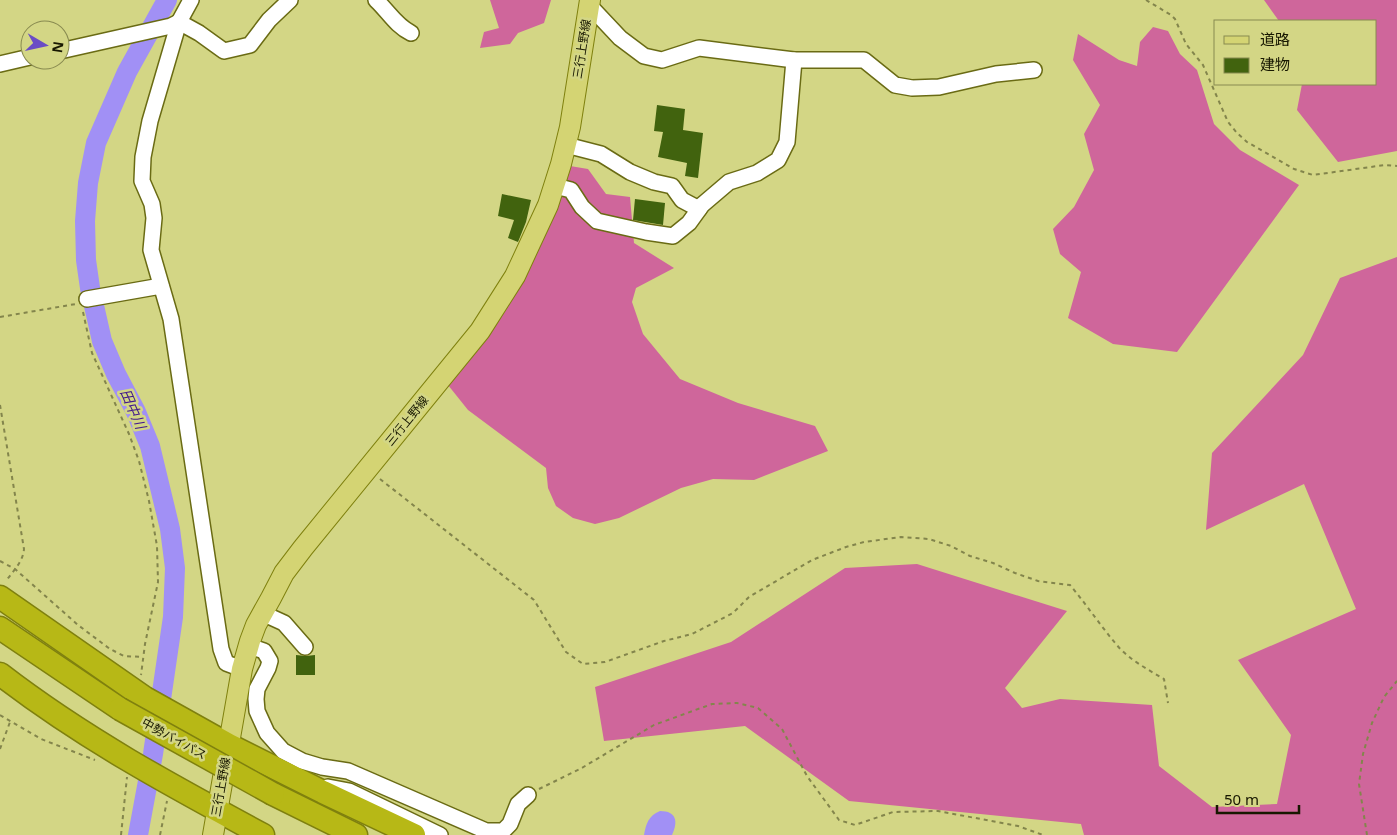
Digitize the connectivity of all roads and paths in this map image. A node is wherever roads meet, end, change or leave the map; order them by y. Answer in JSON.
{"nodes":[{"id":1,"x":191,"y":0,"type":"edge"},
{"id":2,"x":290,"y":0,"type":"edge"},
{"id":3,"x":376,"y":0,"type":"edge"},
{"id":4,"x":1146,"y":0,"type":"edge"},
{"id":5,"x":590,"y":3,"type":"edge"},
{"id":6,"x":175,"y":24,"type":"junction"},
{"id":7,"x":411,"y":33,"type":"dead end"},
{"id":8,"x":70,"y":49,"type":"edge"},
{"id":9,"x":20,"y":59,"type":"edge"},
{"id":10,"x":794,"y":60,"type":"junction"},
{"id":11,"x":0,"y":64,"type":"edge"},
{"id":12,"x":1034,"y":70,"type":"dead end"},
{"id":13,"x":566,"y":145,"type":"junction"},
{"id":14,"x":1397,"y":166,"type":"edge"},
{"id":15,"x":555,"y":186,"type":"junction"},
{"id":16,"x":699,"y":209,"type":"junction"},
{"id":17,"x":161,"y":286,"type":"junction"},
{"id":18,"x":84,"y":301,"type":"junction"},
{"id":19,"x":0,"y":317,"type":"edge"},
{"id":20,"x":0,"y":405,"type":"edge"},
{"id":21,"x":369,"y":469,"type":"junction"},
{"id":22,"x":0,"y":561,"type":"edge"},
{"id":23,"x":15,"y":569,"type":"junction"},
{"id":24,"x":3,"y":589,"type":"edge"},
{"id":25,"x":262,"y":614,"type":"junction"},
{"id":26,"x":0,"y":628,"type":"edge"},
{"id":27,"x":249,"y":646,"type":"junction"},
{"id":28,"x":305,"y":647,"type":"dead end"},
{"id":29,"x":143,"y":657,"type":"junction"},
{"id":30,"x":242,"y":669,"type":"junction"},
{"id":31,"x":0,"y":674,"type":"edge"},
{"id":32,"x":1397,"y":681,"type":"edge"},
{"id":33,"x":142,"y":690,"type":"junction"},
{"id":34,"x":1168,"y":703,"type":"dead end"},
{"id":35,"x":0,"y":715,"type":"edge"},
{"id":36,"x":10,"y":722,"type":"junction"},
{"id":37,"x":229,"y":745,"type":"junction"},
{"id":38,"x":0,"y":749,"type":"edge"},
{"id":39,"x":108,"y":758,"type":"junction"},
{"id":40,"x":127,"y":776,"type":"dead end"},
{"id":41,"x":312,"y":786,"type":"junction"},
{"id":42,"x":174,"y":794,"type":"junction"},
{"id":43,"x":528,"y":794,"type":"joint"},
{"id":44,"x":217,"y":810,"type":"junction"},
{"id":45,"x":121,"y":835,"type":"edge"},
{"id":46,"x":160,"y":835,"type":"edge"},
{"id":47,"x":213,"y":835,"type":"edge"},
{"id":48,"x":263,"y":835,"type":"edge"},
{"id":49,"x":356,"y":835,"type":"edge"},
{"id":50,"x":414,"y":835,"type":"edge"},
{"id":51,"x":440,"y":835,"type":"edge"},
{"id":52,"x":1044,"y":835,"type":"edge"},
{"id":53,"x":1367,"y":835,"type":"edge"}],
"edges":[{"from":1,"to":6,"type":"street"},
{"from":2,"to":6,"type":"street"},
{"from":3,"to":7,"type":"street"},
{"from":4,"to":14,"type":"path"},
{"from":5,"to":10,"type":"street"},
{"from":5,"to":13,"type":"main road","name":"三行上野線"},
{"from":6,"to":8,"type":"street"},
{"from":6,"to":17,"type":"street"},
{"from":9,"to":11,"type":"street"},
{"from":10,"to":12,"type":"street"},
{"from":10,"to":16,"type":"street"},
{"from":13,"to":15,"type":"main road","name":"三行上野線"},
{"from":13,"to":16,"type":"street"},
{"from":15,"to":16,"type":"street"},
{"from":15,"to":21,"type":"main road","name":"三行上野線"},
{"from":17,"to":18,"type":"street"},
{"from":17,"to":30,"type":"street"},
{"from":18,"to":19,"type":"path"},
{"from":18,"to":29,"type":"path"},
{"from":20,"to":23,"type":"path"},
{"from":21,"to":25,"type":"main road","name":"三行上野線"},
{"from":21,"to":34,"type":"path"},
{"from":22,"to":23,"type":"path"},
{"from":23,"to":24,"type":"path"},
{"from":23,"to":29,"type":"path"},
{"from":24,"to":33,"type":"highway"},
{"from":25,"to":27,"type":"main road","name":"三行上野線"},
{"from":25,"to":28,"type":"street"},
{"from":26,"to":49,"type":"highway","name":"中勢バイパス","bridge":true},
{"from":27,"to":30,"type":"main road","name":"三行上野線"},
{"from":27,"to":43,"type":"street"},
{"from":29,"to":33,"type":"path"},
{"from":30,"to":37,"type":"main road","name":"三行上野線"},
{"from":31,"to":39,"type":"highway"},
{"from":32,"to":53,"type":"path"},
{"from":33,"to":37,"type":"highway"},
{"from":35,"to":36,"type":"path"},
{"from":36,"to":38,"type":"path"},
{"from":36,"to":39,"type":"path"},
{"from":37,"to":41,"type":"highway"},
{"from":37,"to":44,"type":"main road","name":"三行上野線"},
{"from":39,"to":42,"type":"highway"},
{"from":40,"to":45,"type":"path"},
{"from":41,"to":50,"type":"highway"},
{"from":41,"to":51,"type":"street"},
{"from":42,"to":44,"type":"highway"},
{"from":42,"to":46,"type":"path"},
{"from":43,"to":52,"type":"path"},
{"from":44,"to":47,"type":"main road","name":"三行上野線"},
{"from":44,"to":48,"type":"highway"}]}
